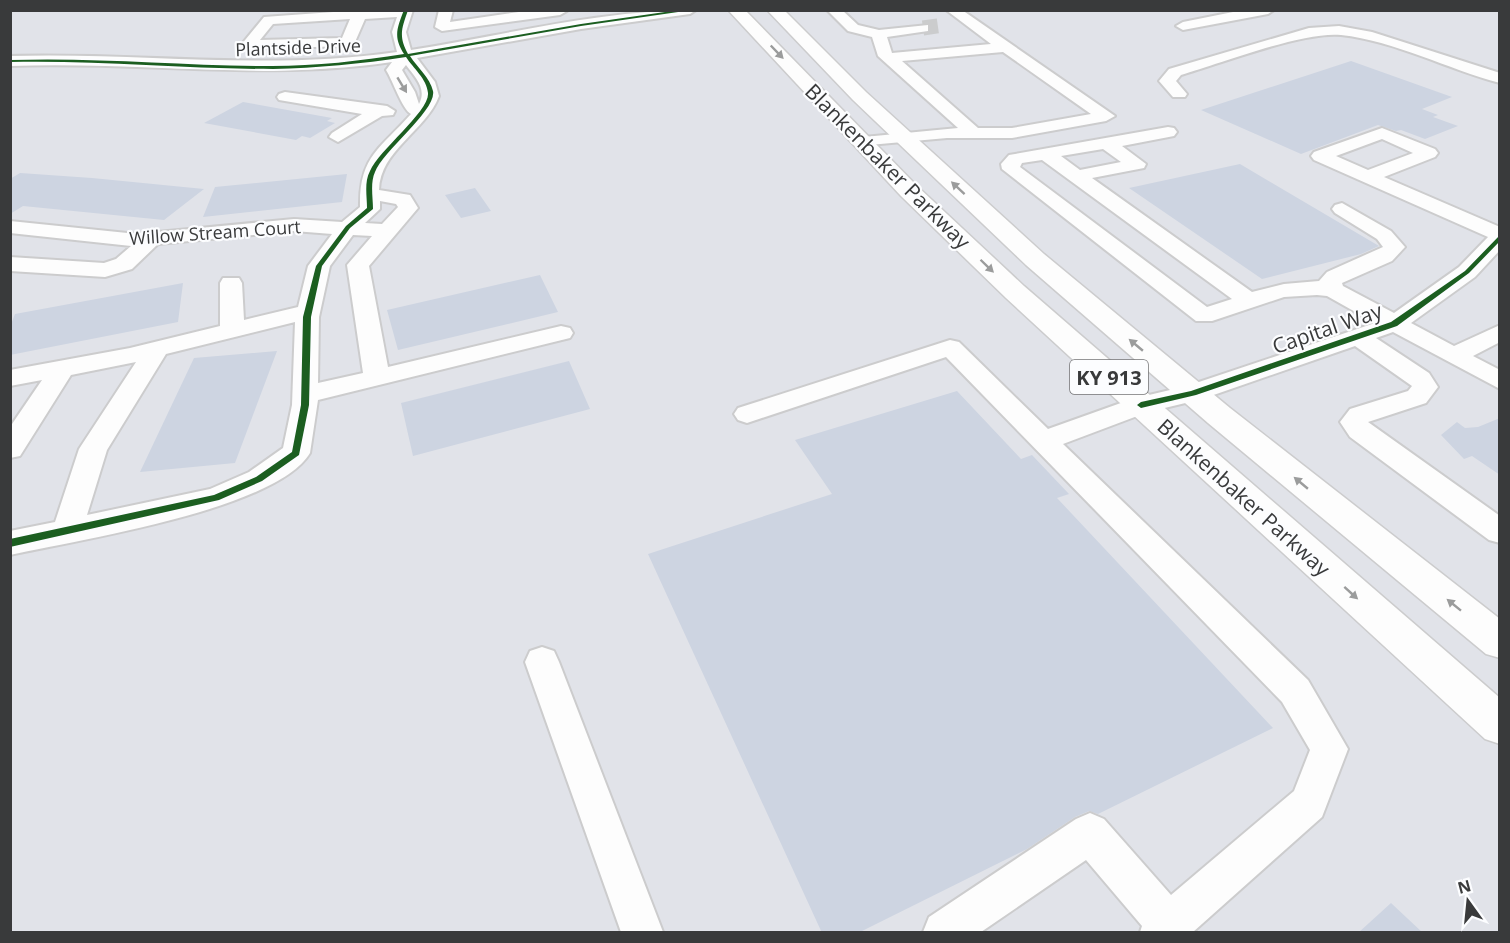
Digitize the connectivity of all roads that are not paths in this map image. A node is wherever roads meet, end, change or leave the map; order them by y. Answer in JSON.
{"nodes":[{"id":1,"x":462,"y":10,"type":"edge"},
{"id":2,"x":562,"y":10,"type":"edge"},
{"id":3,"x":641,"y":10,"type":"edge"},
{"id":4,"x":690,"y":10,"type":"edge"},
{"id":5,"x":736,"y":10,"type":"edge"},
{"id":6,"x":775,"y":10,"type":"edge"},
{"id":7,"x":833,"y":10,"type":"edge"},
{"id":8,"x":1268,"y":10,"type":"edge"},
{"id":9,"x":406,"y":11,"type":"edge"},
{"id":10,"x":446,"y":11,"type":"edge"},
{"id":11,"x":359,"y":15,"type":"junction"},
{"id":12,"x":948,"y":18,"type":"tunnel mouth"},
{"id":13,"x":584,"y":25,"type":"junction"},
{"id":14,"x":1183,"y":26,"type":"dead end"},
{"id":15,"x":923,"y":28,"type":"tunnel mouth"},
{"id":16,"x":879,"y":34,"type":"junction"},
{"id":17,"x":1005,"y":47,"type":"junction"},
{"id":18,"x":405,"y":57,"type":"junction"},
{"id":19,"x":888,"y":58,"type":"junction"},
{"id":20,"x":10,"y":61,"type":"edge"},
{"id":21,"x":1500,"y":78,"type":"edge"},
{"id":22,"x":1179,"y":94,"type":"dead end"},
{"id":23,"x":285,"y":97,"type":"dead end"},
{"id":24,"x":378,"y":111,"type":"junction"},
{"id":25,"x":419,"y":112,"type":"junction"},
{"id":26,"x":1168,"y":132,"type":"dead end"},
{"id":27,"x":974,"y":133,"type":"junction"},
{"id":28,"x":338,"y":137,"type":"dead end"},
{"id":29,"x":903,"y":137,"type":"junction"},
{"id":30,"x":864,"y":142,"type":"junction"},
{"id":31,"x":1106,"y":143,"type":"junction"},
{"id":32,"x":1046,"y":154,"type":"junction"},
{"id":33,"x":1076,"y":176,"type":"junction"},
{"id":34,"x":1367,"y":177,"type":"junction"},
{"id":35,"x":370,"y":194,"type":"junction"},
{"id":36,"x":1342,"y":209,"type":"dead end"},
{"id":37,"x":10,"y":227,"type":"edge"},
{"id":38,"x":348,"y":227,"type":"junction"},
{"id":39,"x":46,"y":231,"type":"junction"},
{"id":40,"x":388,"y":231,"type":"junction"},
{"id":41,"x":1500,"y":236,"type":"edge"},
{"id":42,"x":152,"y":239,"type":"junction"},
{"id":43,"x":10,"y":257,"type":"edge"},
{"id":44,"x":10,"y":264,"type":"edge"},
{"id":45,"x":231,"y":283,"type":"dead end"},
{"id":46,"x":1333,"y":290,"type":"junction"},
{"id":47,"x":1251,"y":302,"type":"junction"},
{"id":48,"x":309,"y":311,"type":"junction"},
{"id":49,"x":1394,"y":324,"type":"junction"},
{"id":50,"x":232,"y":330,"type":"junction"},
{"id":51,"x":1500,"y":332,"type":"edge"},
{"id":52,"x":561,"y":333,"type":"dead end"},
{"id":53,"x":1358,"y":337,"type":"junction"},
{"id":54,"x":158,"y":348,"type":"junction"},
{"id":55,"x":1454,"y":356,"type":"junction"},
{"id":56,"x":62,"y":369,"type":"junction"},
{"id":57,"x":10,"y":378,"type":"edge"},
{"id":58,"x":377,"y":378,"type":"junction"},
{"id":59,"x":1500,"y":381,"type":"edge"},
{"id":60,"x":1193,"y":393,"type":"junction"},
{"id":61,"x":305,"y":395,"type":"junction"},
{"id":62,"x":1141,"y":405,"type":"junction"},
{"id":63,"x":747,"y":414,"type":"dead end"},
{"id":64,"x":1043,"y":441,"type":"junction"},
{"id":65,"x":10,"y":449,"type":"edge"},
{"id":66,"x":67,"y":530,"type":"junction"},
{"id":67,"x":1500,"y":532,"type":"edge"},
{"id":68,"x":10,"y":543,"type":"edge"},
{"id":69,"x":1500,"y":642,"type":"edge"},
{"id":70,"x":542,"y":662,"type":"dead end"},
{"id":71,"x":1500,"y":725,"type":"edge"},
{"id":72,"x":1165,"y":929,"type":"edge"},
{"id":73,"x":642,"y":933,"type":"edge"},
{"id":74,"x":944,"y":933,"type":"edge"}],
"edges":[{"from":1,"to":10,"type":"street"},
{"from":2,"to":10,"type":"street"},
{"from":2,"to":13,"type":"street"},
{"from":3,"to":13,"type":"street","name":"Plantside Drive"},
{"from":4,"to":13,"type":"street","name":"Plantside Drive"},
{"from":5,"to":30,"type":"main road","name":"Blankenbaker Parkway","number":"KY 913","one_way":true},
{"from":6,"to":29,"type":"main road","name":"Blankenbaker Parkway","number":"KY 913"},
{"from":7,"to":16,"type":"street"},
{"from":8,"to":14,"type":"street"},
{"from":9,"to":11,"type":"street"},
{"from":9,"to":18,"type":"street"},
{"from":11,"to":11,"type":"street"},
{"from":12,"to":17,"type":"street"},
{"from":13,"to":18,"type":"street","name":"Plantside Drive"},
{"from":15,"to":16,"type":"street"},
{"from":16,"to":19,"type":"street"},
{"from":17,"to":19,"type":"street"},
{"from":17,"to":27,"type":"street"},
{"from":18,"to":20,"type":"street","name":"Plantside Drive"},
{"from":18,"to":25,"type":"street","one_way":true},
{"from":18,"to":25,"type":"street"},
{"from":19,"to":27,"type":"street"},
{"from":21,"to":22,"type":"street"},
{"from":23,"to":24,"type":"street"},
{"from":24,"to":25,"type":"street"},
{"from":24,"to":28,"type":"street"},
{"from":25,"to":35,"type":"street"},
{"from":26,"to":31,"type":"street"},
{"from":27,"to":29,"type":"street"},
{"from":29,"to":30,"type":"street"},
{"from":60,"to":29,"type":"main road","name":"Blankenbaker Parkway","number":"KY 913","one_way":true},
{"from":30,"to":62,"type":"main road","name":"Blankenbaker Parkway","number":"KY 913","one_way":true},
{"from":31,"to":32,"type":"street"},
{"from":31,"to":33,"type":"street"},
{"from":32,"to":33,"type":"street"},
{"from":32,"to":47,"type":"street"},
{"from":33,"to":47,"type":"street"},
{"from":34,"to":34,"type":"street"},
{"from":34,"to":41,"type":"street"},
{"from":35,"to":38,"type":"street"},
{"from":35,"to":40,"type":"street"},
{"from":36,"to":46,"type":"street"},
{"from":37,"to":39,"type":"street","name":"Willow Stream Court"},
{"from":38,"to":40,"type":"street","name":"Willow Stream Court"},
{"from":38,"to":42,"type":"street","name":"Willow Stream Court"},
{"from":38,"to":48,"type":"street"},
{"from":39,"to":42,"type":"street","name":"Willow Stream Court"},
{"from":39,"to":43,"type":"street"},
{"from":40,"to":58,"type":"street"},
{"from":41,"to":49,"type":"street","name":"Capital Way"},
{"from":42,"to":44,"type":"street"},
{"from":45,"to":50,"type":"street"},
{"from":46,"to":47,"type":"street"},
{"from":46,"to":49,"type":"street"},
{"from":48,"to":50,"type":"street"},
{"from":48,"to":61,"type":"street"},
{"from":49,"to":53,"type":"street","name":"Capital Way"},
{"from":49,"to":55,"type":"street"},
{"from":50,"to":54,"type":"street"},
{"from":51,"to":55,"type":"street"},
{"from":52,"to":58,"type":"street"},
{"from":53,"to":60,"type":"street","name":"Capital Way"},
{"from":53,"to":67,"type":"street"},
{"from":54,"to":56,"type":"street"},
{"from":54,"to":66,"type":"street"},
{"from":55,"to":59,"type":"street"},
{"from":56,"to":57,"type":"street"},
{"from":56,"to":65,"type":"street"},
{"from":58,"to":61,"type":"street"},
{"from":60,"to":62,"type":"street","name":"Capital Way"},
{"from":69,"to":60,"type":"main road","name":"Blankenbaker Parkway","number":"KY 913","one_way":true},
{"from":61,"to":66,"type":"street"},
{"from":62,"to":64,"type":"street","name":"Capital Way"},
{"from":62,"to":71,"type":"main road","name":"Blankenbaker Parkway","number":"KY 913","one_way":true},
{"from":63,"to":64,"type":"street"},
{"from":64,"to":72,"type":"street"},
{"from":66,"to":68,"type":"street"},
{"from":70,"to":73,"type":"street"},
{"from":72,"to":74,"type":"street"}]}
